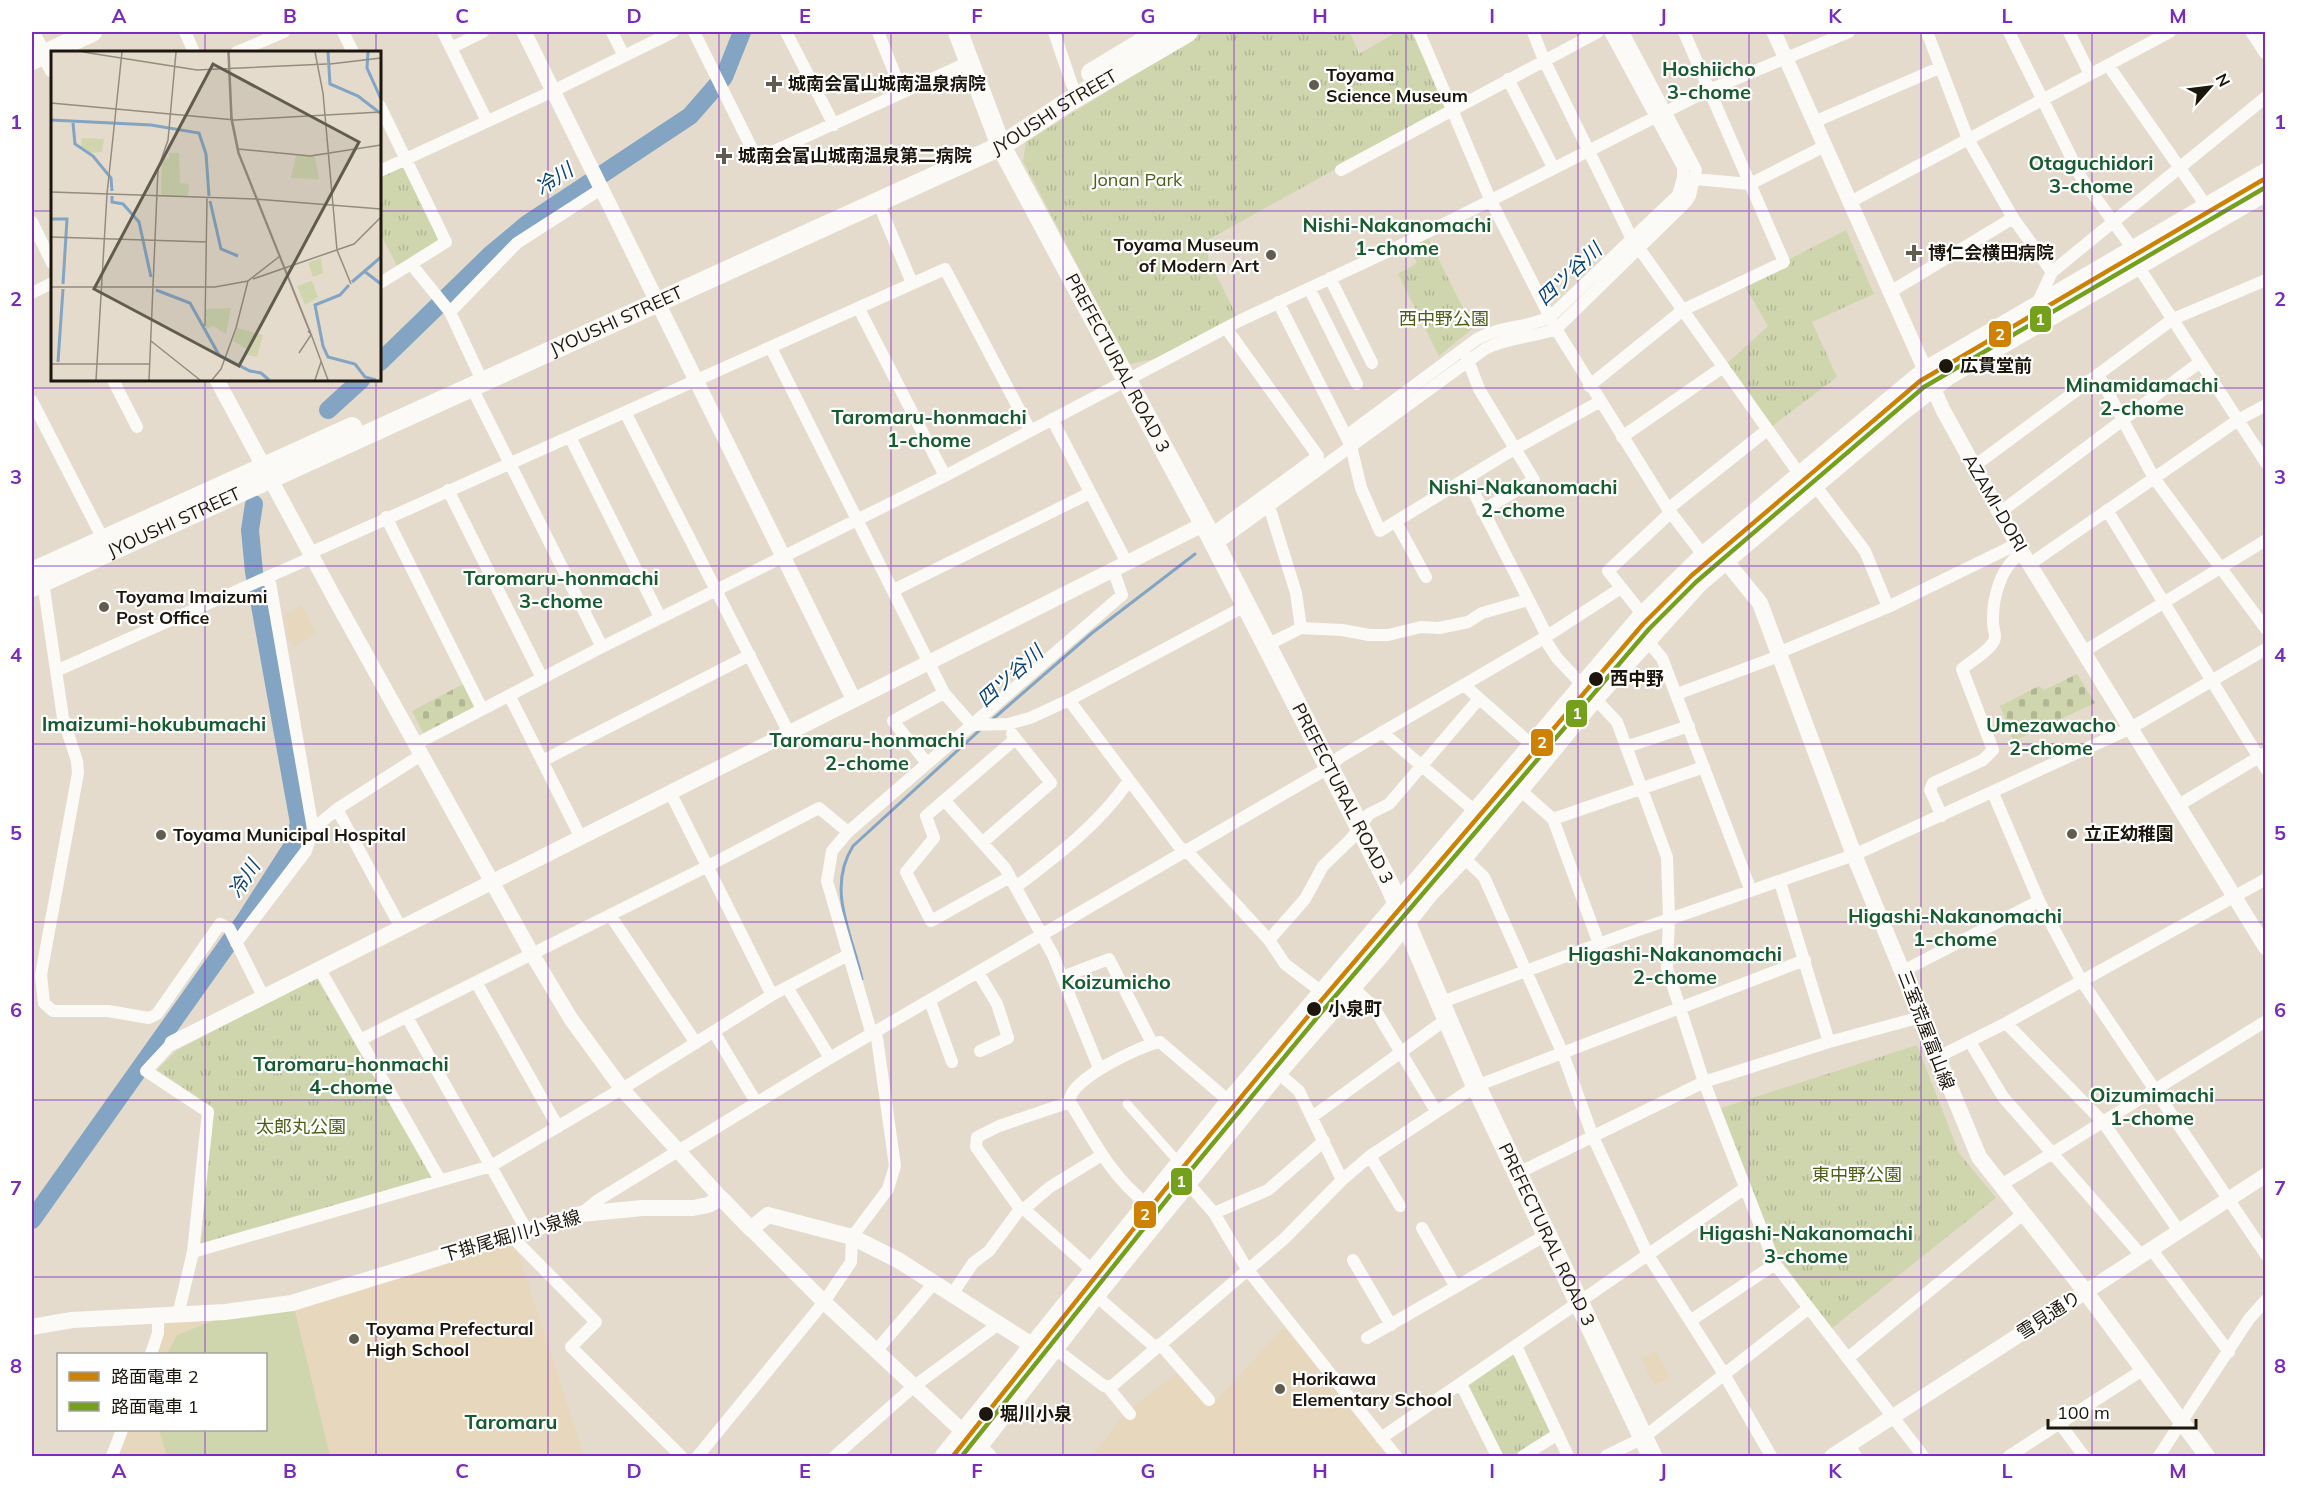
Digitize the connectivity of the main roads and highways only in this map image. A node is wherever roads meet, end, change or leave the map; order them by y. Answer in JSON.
{"nodes":[{"id":1,"x":93,"y":32,"type":"edge"},
{"id":2,"x":958,"y":32,"type":"edge"},
{"id":3,"x":1188,"y":32,"type":"edge"},
{"id":4,"x":1147,"y":35,"type":"edge"},
{"id":5,"x":60,"y":51,"type":"edge"},
{"id":6,"x":999,"y":141,"type":"junction"},
{"id":7,"x":2265,"y":172,"type":"edge"},
{"id":8,"x":2265,"y":191,"type":"edge"},
{"id":9,"x":2135,"y":257,"type":"junction"},
{"id":10,"x":655,"y":298,"type":"junction"},
{"id":11,"x":1929,"y":378,"type":"junction"},
{"id":12,"x":265,"y":473,"type":"junction"},
{"id":13,"x":1807,"y":480,"type":"junction"},
{"id":14,"x":1725,"y":560,"type":"junction"},
{"id":15,"x":35,"y":580,"type":"edge"},
{"id":16,"x":1644,"y":627,"type":"junction"},
{"id":17,"x":1589,"y":692,"type":"junction"},
{"id":18,"x":1398,"y":903,"type":"junction"},
{"id":19,"x":1407,"y":922,"type":"junction"},
{"id":20,"x":32,"y":1327,"type":"edge"},
{"id":21,"x":1045,"y":1346,"type":"junction"},
{"id":22,"x":979,"y":1453,"type":"edge"},
{"id":23,"x":945,"y":1456,"type":"edge"},
{"id":24,"x":1652,"y":1456,"type":"edge"},
{"id":25,"x":2207,"y":1456,"type":"edge"}],
"edges":[{"from":1,"to":5,"type":"main road"},
{"from":2,"to":6,"type":"main road","name":"PREFECTURAL ROAD 3"},
{"from":3,"to":6,"type":"main road","name":"JYOUSHI STREET"},
{"from":4,"to":6,"type":"main road","name":"JYOUSHI STREET"},
{"from":6,"to":10,"type":"main road","name":"JYOUSHI STREET"},
{"from":6,"to":10,"type":"main road","name":"JYOUSHI STREET"},
{"from":6,"to":18,"type":"main road","name":"PREFECTURAL ROAD 3"},
{"from":7,"to":9,"type":"main road"},
{"from":8,"to":9,"type":"main road"},
{"from":9,"to":11,"type":"main road"},
{"from":9,"to":11,"type":"main road"},
{"from":10,"to":12,"type":"main road","name":"JYOUSHI STREET"},
{"from":11,"to":13,"type":"main road"},
{"from":12,"to":15,"type":"main road","name":"JYOUSHI STREET"},
{"from":12,"to":15,"type":"main road","name":"JYOUSHI STREET"},
{"from":13,"to":14,"type":"main road"},
{"from":13,"to":16,"type":"main road"},
{"from":14,"to":16,"type":"main road"},
{"from":14,"to":25,"type":"main road","name":"三室荒屋富山線"},
{"from":16,"to":17,"type":"main road"},
{"from":17,"to":18,"type":"main road"},
{"from":17,"to":19,"type":"main road"},
{"from":18,"to":19,"type":"main road","name":"PREFECTURAL ROAD 3"},
{"from":18,"to":21,"type":"main road"},
{"from":19,"to":21,"type":"main road"},
{"from":19,"to":24,"type":"main road","name":"PREFECTURAL ROAD 3"},
{"from":20,"to":21,"type":"main road","name":"下掛尾堀川小泉線"},
{"from":21,"to":22,"type":"main road"},
{"from":21,"to":23,"type":"main road"}]}
